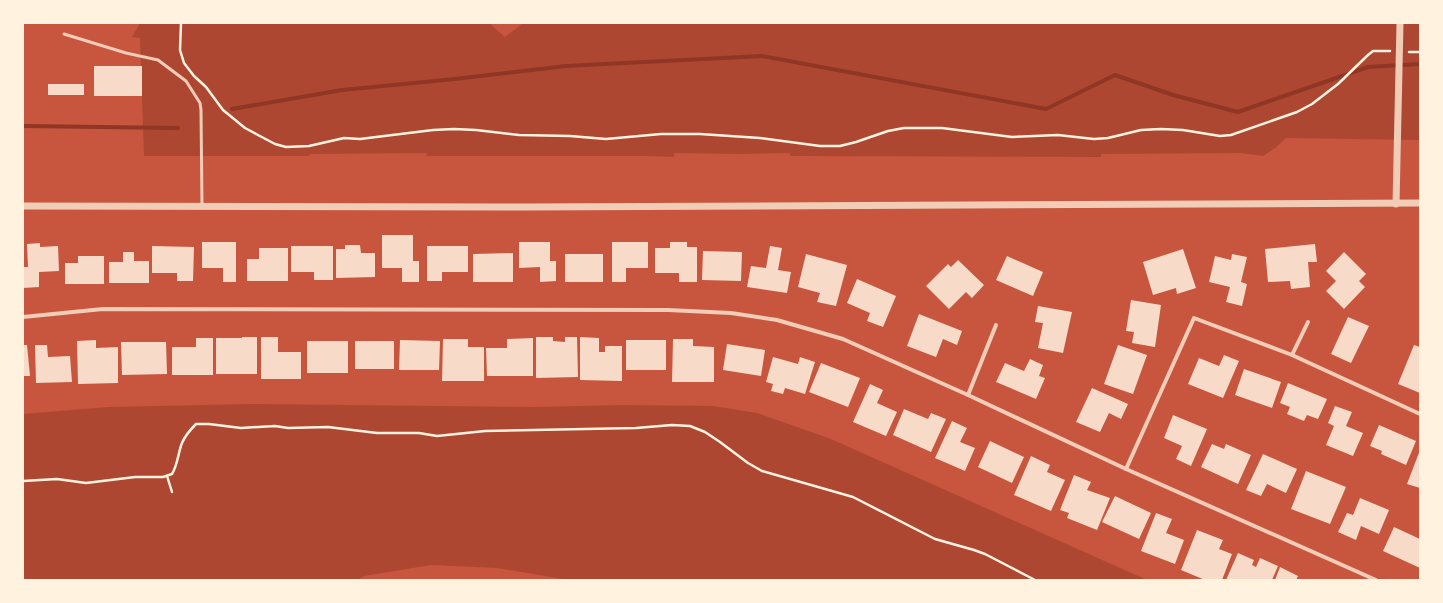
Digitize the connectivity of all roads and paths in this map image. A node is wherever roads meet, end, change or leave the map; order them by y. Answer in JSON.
{"nodes":[{"id":1,"x":181,"y":23,"type":"edge"},
{"id":2,"x":1400,"y":24,"type":"edge"},
{"id":3,"x":64,"y":34,"type":"dead end"},
{"id":4,"x":1397,"y":51,"type":"dead end"},
{"id":5,"x":1405,"y":52,"type":"dead end"},
{"id":6,"x":1420,"y":52,"type":"edge"},
{"id":7,"x":1420,"y":203,"type":"edge"},
{"id":8,"x":1396,"y":204,"type":"junction"},
{"id":9,"x":23,"y":206,"type":"edge"},
{"id":10,"x":202,"y":206,"type":"junction"},
{"id":11,"x":23,"y":317,"type":"edge"},
{"id":12,"x":1308,"y":322,"type":"dead end"},
{"id":13,"x":996,"y":326,"type":"dead end"},
{"id":14,"x":1292,"y":355,"type":"junction"},
{"id":15,"x":968,"y":395,"type":"junction"},
{"id":16,"x":1420,"y":414,"type":"edge"},
{"id":17,"x":1126,"y":469,"type":"junction"},
{"id":18,"x":167,"y":476,"type":"junction"},
{"id":19,"x":23,"y":481,"type":"edge"},
{"id":20,"x":172,"y":492,"type":"dead end"},
{"id":21,"x":1035,"y":580,"type":"edge"},
{"id":22,"x":1376,"y":580,"type":"edge"}],
"edges":[{"from":1,"to":4,"type":"path"},
{"from":2,"to":8,"type":"street"},
{"from":3,"to":10,"type":"lane"},
{"from":5,"to":6,"type":"path"},
{"from":7,"to":8,"type":"street"},
{"from":8,"to":10,"type":"street"},
{"from":9,"to":10,"type":"street"},
{"from":11,"to":15,"type":"street"},
{"from":12,"to":14,"type":"street"},
{"from":13,"to":15,"type":"street"},
{"from":14,"to":16,"type":"street"},
{"from":14,"to":17,"type":"street"},
{"from":15,"to":17,"type":"street"},
{"from":17,"to":22,"type":"street"},
{"from":18,"to":19,"type":"path"},
{"from":18,"to":20,"type":"path"},
{"from":18,"to":21,"type":"path"}]}
